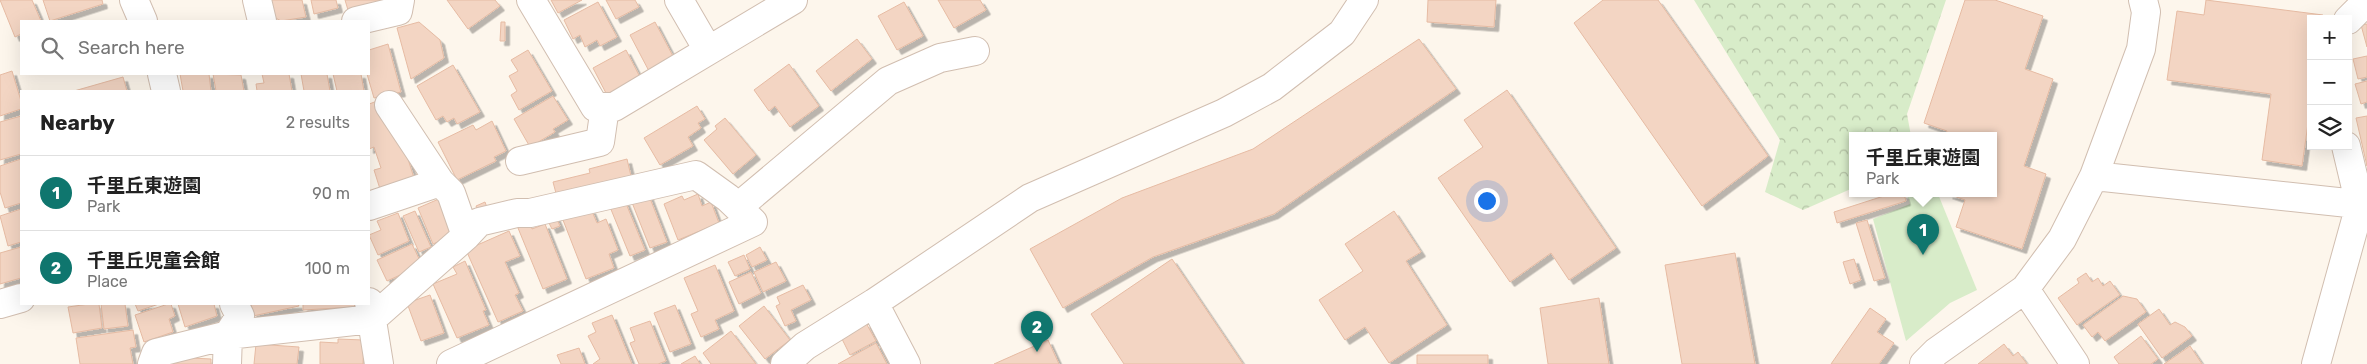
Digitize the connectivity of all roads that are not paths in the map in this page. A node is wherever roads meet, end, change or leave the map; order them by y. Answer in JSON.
{"nodes":[{"id":1,"x":134,"y":0,"type":"edge"},
{"id":2,"x":257,"y":0,"type":"edge"},
{"id":3,"x":400,"y":0,"type":"edge"},
{"id":4,"x":530,"y":0,"type":"edge"},
{"id":5,"x":679,"y":0,"type":"edge"},
{"id":6,"x":793,"y":0,"type":"edge"},
{"id":7,"x":1364,"y":0,"type":"edge"},
{"id":8,"x":2143,"y":0,"type":"edge"},
{"id":9,"x":2367,"y":1,"type":"edge"},
{"id":10,"x":2352,"y":16,"type":"edge"},
{"id":11,"x":142,"y":20,"type":"edge"},
{"id":12,"x":262,"y":20,"type":"edge"},
{"id":13,"x":360,"y":20,"type":"edge"},
{"id":14,"x":708,"y":50,"type":"junction"},
{"id":15,"x":975,"y":51,"type":"dead end"},
{"id":16,"x":162,"y":75,"type":"edge"},
{"id":17,"x":166,"y":90,"type":"edge"},
{"id":18,"x":389,"y":105,"type":"dead end"},
{"id":19,"x":605,"y":107,"type":"junction"},
{"id":20,"x":2347,"y":150,"type":"edge"},
{"id":21,"x":520,"y":161,"type":"dead end"},
{"id":22,"x":2094,"y":176,"type":"junction"},
{"id":23,"x":440,"y":182,"type":"junction"},
{"id":24,"x":2364,"y":205,"type":"edge"},
{"id":25,"x":370,"y":206,"type":"edge"},
{"id":26,"x":738,"y":207,"type":"junction"},
{"id":27,"x":466,"y":236,"type":"junction"},
{"id":28,"x":2025,"y":289,"type":"junction"},
{"id":29,"x":20,"y":298,"type":"edge"},
{"id":30,"x":874,"y":303,"type":"junction"},
{"id":31,"x":0,"y":304,"type":"edge"},
{"id":32,"x":234,"y":305,"type":"edge"},
{"id":33,"x":370,"y":310,"type":"edge"},
{"id":34,"x":228,"y":335,"type":"junction"},
{"id":35,"x":152,"y":364,"type":"edge"},
{"id":36,"x":227,"y":364,"type":"edge"},
{"id":37,"x":379,"y":364,"type":"edge"},
{"id":38,"x":451,"y":364,"type":"edge"},
{"id":39,"x":785,"y":364,"type":"edge"},
{"id":40,"x":906,"y":364,"type":"edge"},
{"id":41,"x":1924,"y":364,"type":"edge"},
{"id":42,"x":2075,"y":364,"type":"edge"},
{"id":43,"x":2316,"y":364,"type":"edge"}],
"edges":[{"from":1,"to":11,"type":"street"},
{"from":2,"to":12,"type":"street"},
{"from":3,"to":13,"type":"street"},
{"from":4,"to":19,"type":"street"},
{"from":5,"to":14,"type":"street"},
{"from":6,"to":14,"type":"street"},
{"from":7,"to":30,"type":"street"},
{"from":8,"to":22,"type":"street"},
{"from":9,"to":10,"type":"street"},
{"from":14,"to":19,"type":"street"},
{"from":15,"to":26,"type":"street"},
{"from":16,"to":17,"type":"street"},
{"from":18,"to":23,"type":"street"},
{"from":19,"to":21,"type":"street"},
{"from":20,"to":24,"type":"street"},
{"from":22,"to":24,"type":"street"},
{"from":22,"to":28,"type":"street"},
{"from":23,"to":25,"type":"street"},
{"from":23,"to":27,"type":"street"},
{"from":24,"to":43,"type":"street"},
{"from":26,"to":27,"type":"street"},
{"from":26,"to":38,"type":"street"},
{"from":27,"to":33,"type":"street"},
{"from":28,"to":41,"type":"street"},
{"from":28,"to":42,"type":"street"},
{"from":29,"to":31,"type":"street"},
{"from":30,"to":39,"type":"street"},
{"from":30,"to":40,"type":"street"},
{"from":32,"to":34,"type":"street"},
{"from":33,"to":34,"type":"street"},
{"from":33,"to":37,"type":"street"},
{"from":34,"to":35,"type":"street"},
{"from":34,"to":36,"type":"street"}]}
